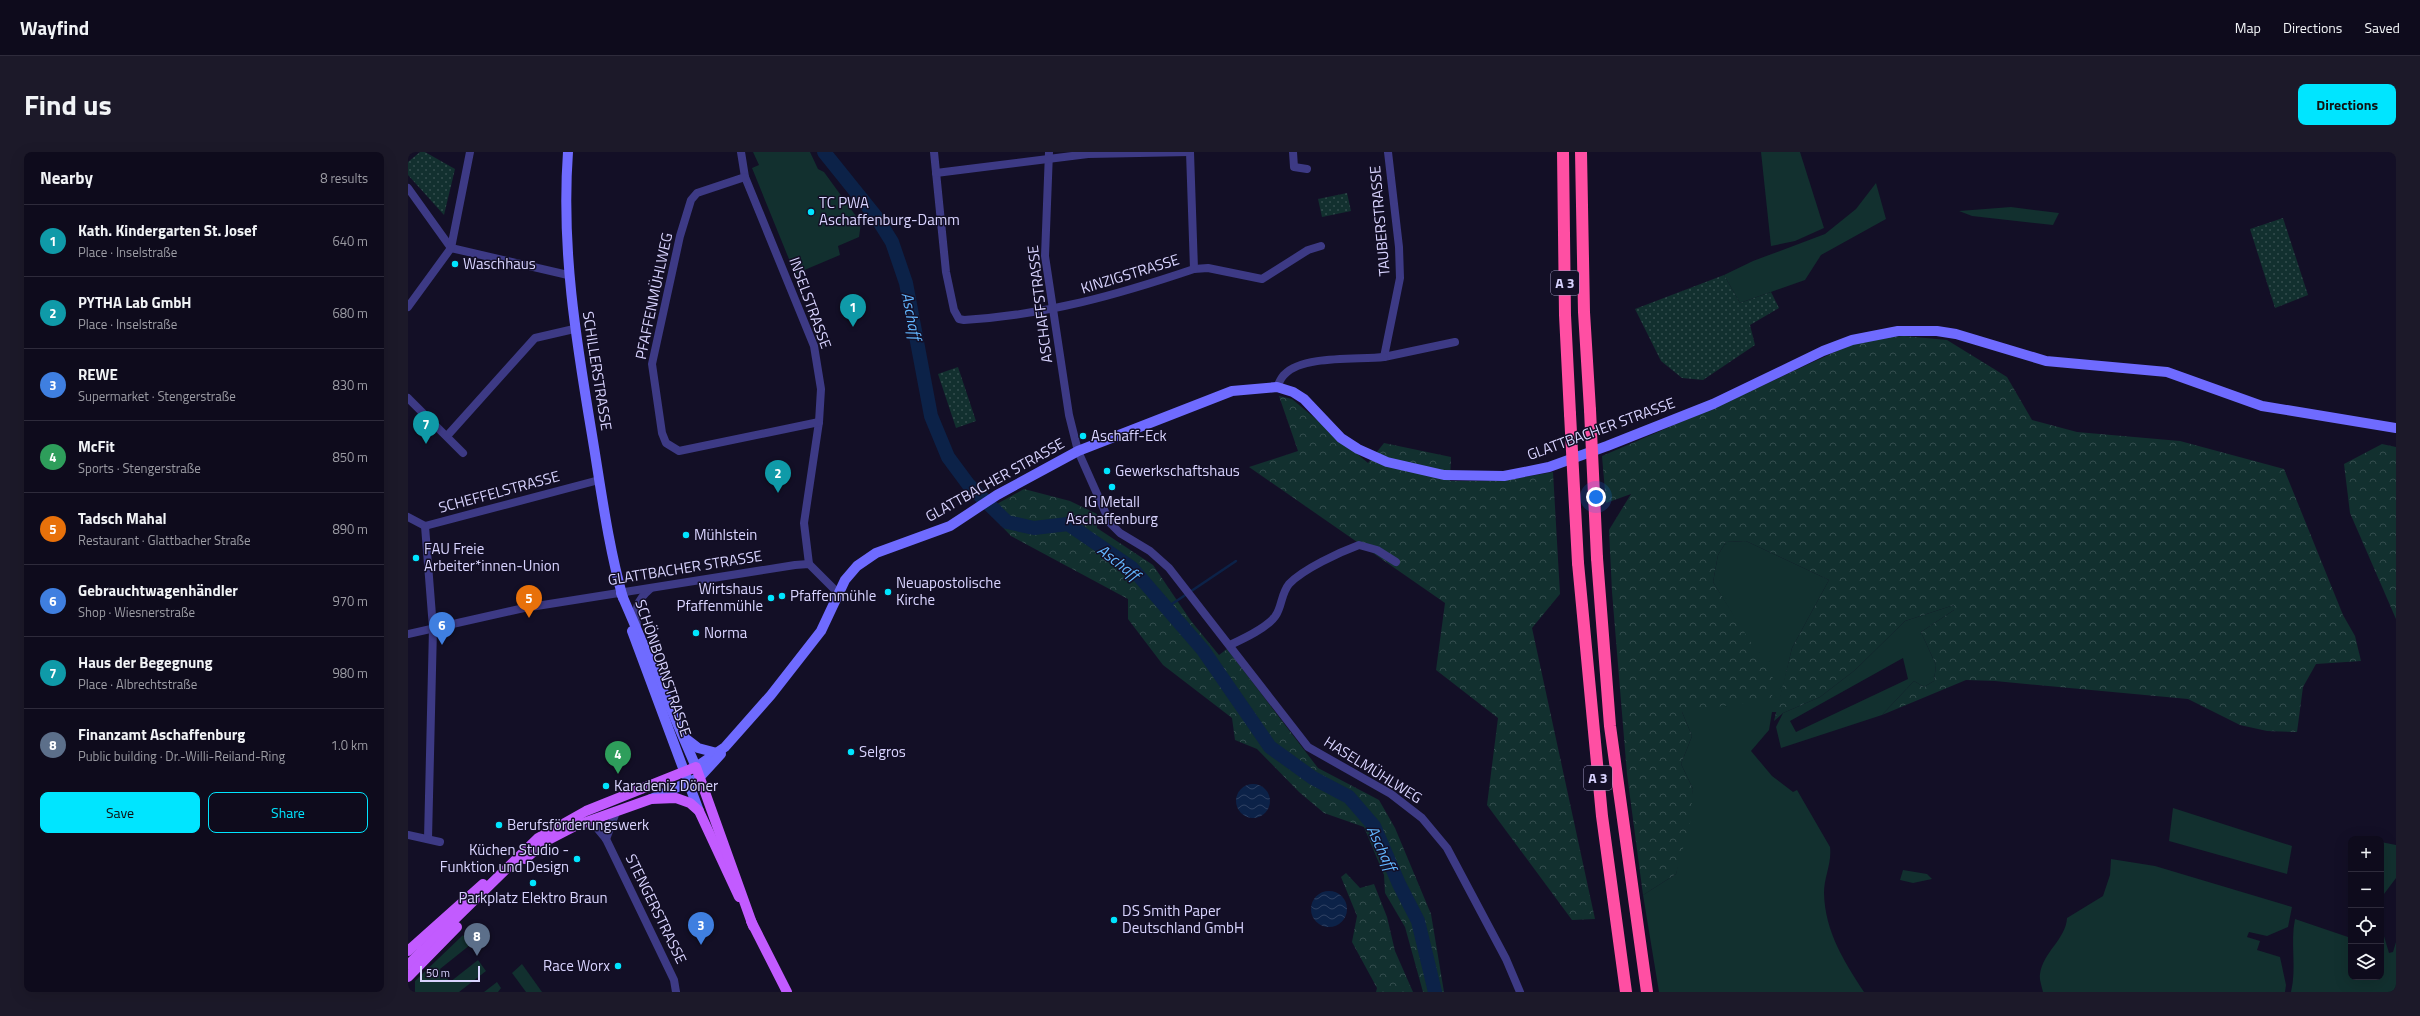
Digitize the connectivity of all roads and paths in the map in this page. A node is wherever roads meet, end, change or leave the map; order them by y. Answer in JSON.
{"nodes":[{"id":1,"x":470,"y":152,"type":"edge"},
{"id":2,"x":568,"y":152,"type":"edge"},
{"id":3,"x":741,"y":152,"type":"edge"},
{"id":4,"x":934,"y":152,"type":"edge"},
{"id":5,"x":1190,"y":152,"type":"edge"},
{"id":6,"x":1293,"y":152,"type":"edge"},
{"id":7,"x":1388,"y":152,"type":"edge"},
{"id":8,"x":1563,"y":152,"type":"edge"},
{"id":9,"x":1581,"y":152,"type":"edge"},
{"id":10,"x":1049,"y":156,"type":"edge"},
{"id":11,"x":1307,"y":169,"type":"dead end"},
{"id":12,"x":936,"y":173,"type":"junction"},
{"id":13,"x":745,"y":177,"type":"junction"},
{"id":14,"x":409,"y":191,"type":"edge"},
{"id":15,"x":1321,"y":246,"type":"dead end"},
{"id":16,"x":451,"y":248,"type":"junction"},
{"id":17,"x":1194,"y":269,"type":"junction"},
{"id":18,"x":568,"y":276,"type":"junction"},
{"id":19,"x":408,"y":307,"type":"edge"},
{"id":20,"x":1052,"y":309,"type":"junction"},
{"id":21,"x":574,"y":329,"type":"junction"},
{"id":22,"x":1454,"y":342,"type":"dead end"},
{"id":23,"x":1384,"y":358,"type":"junction"},
{"id":24,"x":1277,"y":387,"type":"junction"},
{"id":25,"x":408,"y":398,"type":"edge"},
{"id":26,"x":819,"y":422,"type":"junction"},
{"id":27,"x":2396,"y":428,"type":"edge"},
{"id":28,"x":446,"y":436,"type":"junction"},
{"id":29,"x":1078,"y":450,"type":"junction"},
{"id":30,"x":463,"y":453,"type":"dead end"},
{"id":31,"x":599,"y":480,"type":"junction"},
{"id":32,"x":408,"y":517,"type":"edge"},
{"id":33,"x":425,"y":526,"type":"junction"},
{"id":34,"x":1396,"y":562,"type":"dead end"},
{"id":35,"x":809,"y":564,"type":"junction"},
{"id":36,"x":650,"y":588,"type":"junction"},
{"id":37,"x":621,"y":593,"type":"junction"},
{"id":38,"x":838,"y":593,"type":"junction"},
{"id":39,"x":434,"y":628,"type":"junction"},
{"id":40,"x":638,"y":630,"type":"junction"},
{"id":41,"x":408,"y":634,"type":"edge"},
{"id":42,"x":1230,"y":645,"type":"junction"},
{"id":43,"x":684,"y":737,"type":"junction"},
{"id":44,"x":721,"y":750,"type":"junction"},
{"id":45,"x":696,"y":767,"type":"junction"},
{"id":46,"x":684,"y":772,"type":"junction"},
{"id":47,"x":700,"y":777,"type":"junction"},
{"id":48,"x":688,"y":783,"type":"junction"},
{"id":49,"x":651,"y":799,"type":"junction"},
{"id":50,"x":699,"y":811,"type":"junction"},
{"id":51,"x":616,"y":812,"type":"junction"},
{"id":52,"x":592,"y":822,"type":"junction"},
{"id":53,"x":408,"y":835,"type":"edge"},
{"id":54,"x":428,"y":839,"type":"junction"},
{"id":55,"x":606,"y":839,"type":"junction"},
{"id":56,"x":440,"y":842,"type":"dead end"},
{"id":57,"x":511,"y":867,"type":"junction"},
{"id":58,"x":753,"y":926,"type":"junction"},
{"id":59,"x":408,"y":952,"type":"edge"},
{"id":60,"x":408,"y":965,"type":"edge"},
{"id":61,"x":408,"y":977,"type":"edge"},
{"id":62,"x":676,"y":992,"type":"edge"},
{"id":63,"x":787,"y":992,"type":"edge"},
{"id":64,"x":1520,"y":992,"type":"edge"},
{"id":65,"x":1626,"y":992,"type":"edge"},
{"id":66,"x":1646,"y":992,"type":"edge"}],
"edges":[{"from":1,"to":16,"type":"street"},
{"from":2,"to":18,"type":"street","name":"SCHILLERSTRASSE"},
{"from":3,"to":13,"type":"street","name":"INSELSTRASSE"},
{"from":4,"to":12,"type":"street"},
{"from":5,"to":10,"type":"street"},
{"from":5,"to":17,"type":"street","name":"KINZIGSTRASSE"},
{"from":6,"to":11,"type":"street"},
{"from":7,"to":23,"type":"street","name":"TAUBERSTRASSE"},
{"from":8,"to":65,"type":"highway","number":"A 3","bridge":true},
{"from":9,"to":66,"type":"highway","number":"A 3","bridge":true},
{"from":10,"to":12,"type":"street"},
{"from":10,"to":20,"type":"street","name":"ASCHAFFSTRASSE"},
{"from":12,"to":20,"type":"street","name":"KINZIGSTRASSE"},
{"from":13,"to":26,"type":"street","name":"INSELSTRASSE"},
{"from":13,"to":26,"type":"street","name":"PFAFFENMÜHLWEG"},
{"from":14,"to":16,"type":"street"},
{"from":15,"to":17,"type":"street"},
{"from":16,"to":18,"type":"street"},
{"from":16,"to":19,"type":"street"},
{"from":17,"to":20,"type":"street","name":"KINZIGSTRASSE"},
{"from":18,"to":21,"type":"street","name":"SCHILLERSTRASSE"},
{"from":20,"to":29,"type":"street","name":"ASCHAFFSTRASSE"},
{"from":21,"to":28,"type":"street"},
{"from":21,"to":31,"type":"street","name":"SCHILLERSTRASSE"},
{"from":22,"to":23,"type":"street"},
{"from":23,"to":24,"type":"street"},
{"from":24,"to":27,"type":"street","name":"GLATTBACHER STRASSE"},
{"from":24,"to":29,"type":"street","name":"GLATTBACHER STRASSE"},
{"from":25,"to":28,"type":"street"},
{"from":26,"to":35,"type":"street","name":"INSELSTRASSE"},
{"from":28,"to":30,"type":"street"},
{"from":29,"to":38,"type":"street","name":"GLATTBACHER STRASSE"},
{"from":29,"to":42,"type":"street","name":"HASELMÜHLWEG"},
{"from":31,"to":33,"type":"street","name":"SCHEFFELSTRASSE"},
{"from":31,"to":37,"type":"street","name":"SCHILLERSTRASSE"},
{"from":32,"to":33,"type":"street","name":"SCHEFFELSTRASSE"},
{"from":33,"to":39,"type":"street"},
{"from":34,"to":42,"type":"street"},
{"from":35,"to":36,"type":"street","name":"GLATTBACHER STRASSE"},
{"from":35,"to":38,"type":"street"},
{"from":36,"to":37,"type":"street","name":"GLATTBACHER STRASSE"},
{"from":36,"to":40,"type":"street"},
{"from":37,"to":39,"type":"street","name":"GLATTBACHER STRASSE"},
{"from":37,"to":40,"type":"street","name":"SCHÖNBORNSTRASSE"},
{"from":37,"to":46,"type":"street","name":"SCHÖNBORNSTRASSE"},
{"from":38,"to":44,"type":"street","name":"GLATTBACHER STRASSE"},
{"from":39,"to":41,"type":"street","name":"GLATTBACHER STRASSE"},
{"from":39,"to":54,"type":"street"},
{"from":40,"to":43,"type":"street","name":"SCHÖNBORNSTRASSE"},
{"from":42,"to":64,"type":"street","name":"HASELMÜHLWEG"},
{"from":43,"to":44,"type":"street"},
{"from":43,"to":45,"type":"street","name":"SCHÖNBORNSTRASSE"},
{"from":44,"to":45,"type":"street"},
{"from":44,"to":47,"type":"street"},
{"from":45,"to":46,"type":"main road"},
{"from":45,"to":47,"type":"main road","name":"SCHÖNBORNSTRASSE"},
{"from":46,"to":48,"type":"street","name":"SCHÖNBORNSTRASSE"},
{"from":46,"to":57,"type":"main road"},
{"from":47,"to":48,"type":"street"},
{"from":47,"to":58,"type":"main road","name":"SCHÖNBORNSTRASSE"},
{"from":48,"to":49,"type":"street"},
{"from":48,"to":50,"type":"street","name":"SCHÖNBORNSTRASSE"},
{"from":49,"to":50,"type":"main road"},
{"from":49,"to":51,"type":"main road"},
{"from":50,"to":58,"type":"main road","name":"SCHÖNBORNSTRASSE"},
{"from":51,"to":52,"type":"main road"},
{"from":51,"to":55,"type":"street"},
{"from":52,"to":55,"type":"street","name":"STENGERSTRASSE"},
{"from":52,"to":57,"type":"main road"},
{"from":53,"to":54,"type":"street"},
{"from":54,"to":56,"type":"street"},
{"from":55,"to":62,"type":"street","name":"STENGERSTRASSE"},
{"from":57,"to":59,"type":"main road"},
{"from":57,"to":60,"type":"main road"},
{"from":57,"to":61,"type":"main road"},
{"from":58,"to":63,"type":"main road","name":"SCHÖNBORNSTRASSE"}]}
